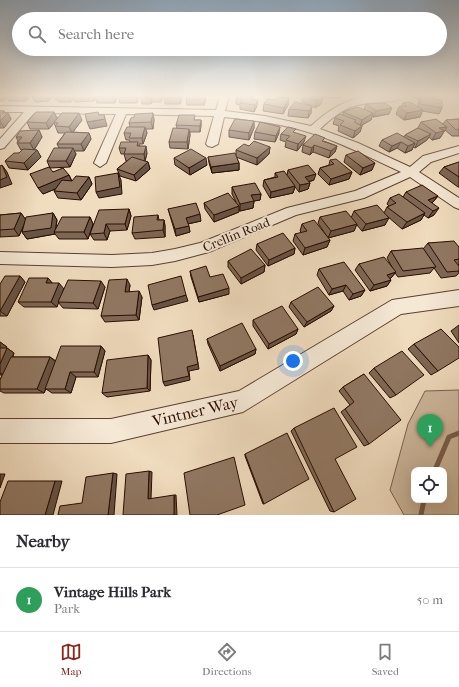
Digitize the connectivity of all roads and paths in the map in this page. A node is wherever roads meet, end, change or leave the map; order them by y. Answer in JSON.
{"nodes":[{"id":1,"x":22,"y":120,"type":"edge"},
{"id":2,"x":118,"y":120,"type":"edge"},
{"id":3,"x":218,"y":120,"type":"edge"},
{"id":4,"x":270,"y":120,"type":"edge"},
{"id":5,"x":324,"y":120,"type":"edge"},
{"id":6,"x":313,"y":130,"type":"junction"},
{"id":7,"x":212,"y":144,"type":"dead end"},
{"id":8,"x":0,"y":146,"type":"edge"},
{"id":9,"x":459,"y":149,"type":"edge"},
{"id":10,"x":100,"y":163,"type":"dead end"},
{"id":11,"x":411,"y":172,"type":"junction"},
{"id":12,"x":459,"y":204,"type":"edge"},
{"id":13,"x":0,"y":258,"type":"edge"},
{"id":14,"x":459,"y":298,"type":"edge"},
{"id":15,"x":0,"y":431,"type":"edge"}],
"edges":[{"from":1,"to":8,"type":"street"},
{"from":2,"to":10,"type":"street"},
{"from":3,"to":7,"type":"street"},
{"from":4,"to":6,"type":"street"},
{"from":5,"to":6,"type":"street"},
{"from":6,"to":11,"type":"street"},
{"from":9,"to":11,"type":"street","name":"Crellin Road"},
{"from":11,"to":12,"type":"street"},
{"from":11,"to":13,"type":"street","name":"Crellin Road"},
{"from":14,"to":15,"type":"street","name":"Vintner Way"}]}
